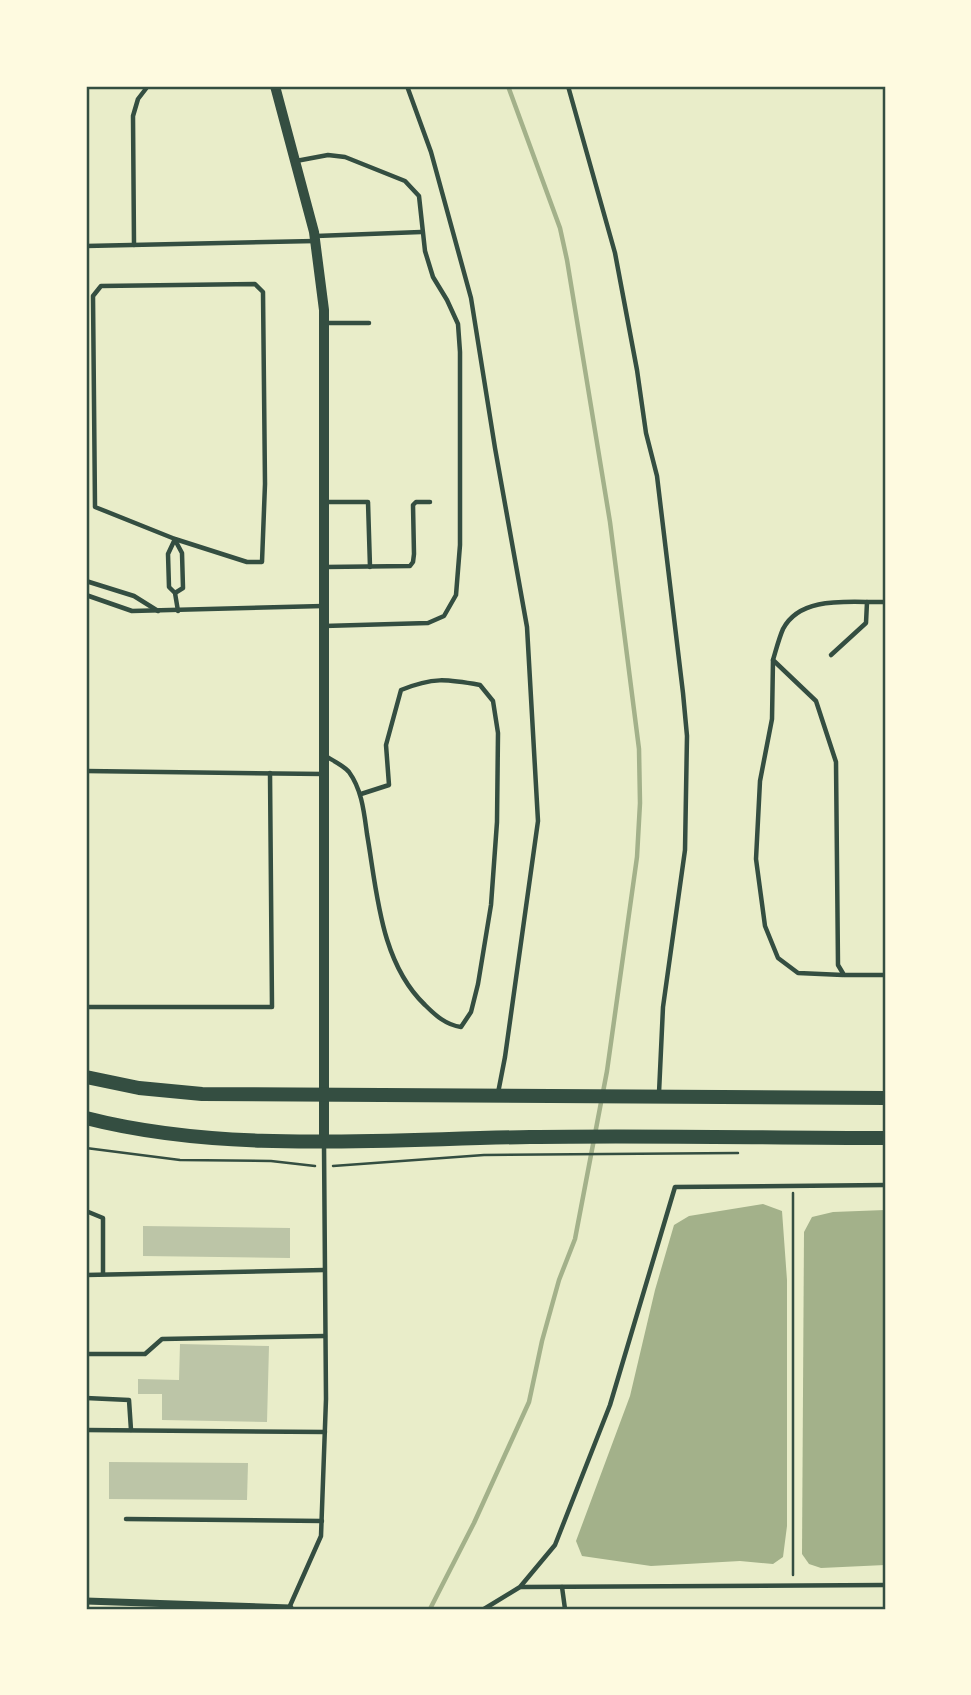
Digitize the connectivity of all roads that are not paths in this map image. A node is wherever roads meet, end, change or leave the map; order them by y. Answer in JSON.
{"nodes":[{"id":1,"x":148,"y":86,"type":"edge"},
{"id":2,"x":275,"y":86,"type":"edge"},
{"id":3,"x":407,"y":86,"type":"edge"},
{"id":4,"x":568,"y":86,"type":"edge"},
{"id":5,"x":295,"y":161,"type":"junction"},
{"id":6,"x":421,"y":232,"type":"junction"},
{"id":7,"x":316,"y":238,"type":"junction"},
{"id":8,"x":134,"y":245,"type":"junction"},
{"id":9,"x":86,"y":246,"type":"edge"},
{"id":10,"x":324,"y":323,"type":"junction"},
{"id":11,"x":369,"y":323,"type":"dead end"},
{"id":12,"x":324,"y":502,"type":"junction"},
{"id":13,"x":430,"y":502,"type":"dead end"},
{"id":14,"x":175,"y":539,"type":"junction"},
{"id":15,"x":324,"y":567,"type":"junction"},
{"id":16,"x":370,"y":567,"type":"junction"},
{"id":17,"x":86,"y":581,"type":"edge"},
{"id":18,"x":175,"y":593,"type":"junction"},
{"id":19,"x":86,"y":595,"type":"edge"},
{"id":20,"x":885,"y":602,"type":"edge"},
{"id":21,"x":867,"y":603,"type":"junction"},
{"id":22,"x":324,"y":606,"type":"junction"},
{"id":23,"x":177,"y":611,"type":"junction"},
{"id":24,"x":158,"y":612,"type":"junction"},
{"id":25,"x":323,"y":626,"type":"junction"},
{"id":26,"x":831,"y":655,"type":"dead end"},
{"id":27,"x":773,"y":660,"type":"junction"},
{"id":28,"x":323,"y":754,"type":"junction"},
{"id":29,"x":86,"y":771,"type":"edge"},
{"id":30,"x":271,"y":773,"type":"junction"},
{"id":31,"x":323,"y":774,"type":"junction"},
{"id":32,"x":361,"y":794,"type":"junction"},
{"id":33,"x":844,"y":975,"type":"junction"},
{"id":34,"x":885,"y":975,"type":"edge"},
{"id":35,"x":86,"y":1007,"type":"edge"},
{"id":36,"x":86,"y":1077,"type":"edge"},
{"id":37,"x":322,"y":1096,"type":"junction"},
{"id":38,"x":497,"y":1097,"type":"junction"},
{"id":39,"x":659,"y":1097,"type":"junction"},
{"id":40,"x":885,"y":1098,"type":"edge"},
{"id":41,"x":86,"y":1118,"type":"edge"},
{"id":42,"x":885,"y":1138,"type":"edge"},
{"id":43,"x":324,"y":1142,"type":"junction"},
{"id":44,"x":885,"y":1185,"type":"edge"},
{"id":45,"x":86,"y":1210,"type":"edge"},
{"id":46,"x":324,"y":1270,"type":"junction"},
{"id":47,"x":103,"y":1273,"type":"junction"},
{"id":48,"x":86,"y":1275,"type":"edge"},
{"id":49,"x":325,"y":1336,"type":"junction"},
{"id":50,"x":86,"y":1354,"type":"edge"},
{"id":51,"x":86,"y":1398,"type":"edge"},
{"id":52,"x":86,"y":1430,"type":"edge"},
{"id":53,"x":131,"y":1430,"type":"junction"},
{"id":54,"x":325,"y":1432,"type":"junction"},
{"id":55,"x":126,"y":1519,"type":"dead end"},
{"id":56,"x":322,"y":1521,"type":"junction"},
{"id":57,"x":885,"y":1585,"type":"edge"},
{"id":58,"x":520,"y":1587,"type":"junction"},
{"id":59,"x":562,"y":1587,"type":"junction"},
{"id":60,"x":86,"y":1601,"type":"edge"},
{"id":61,"x":289,"y":1608,"type":"edge"},
{"id":62,"x":484,"y":1609,"type":"edge"},
{"id":63,"x":565,"y":1609,"type":"edge"}],
"edges":[{"from":1,"to":8,"type":"lane"},
{"from":2,"to":5,"type":"street"},
{"from":3,"to":38,"type":"lane"},
{"from":4,"to":39,"type":"lane"},
{"from":5,"to":6,"type":"lane"},
{"from":5,"to":7,"type":"street"},
{"from":6,"to":7,"type":"lane"},
{"from":6,"to":25,"type":"lane"},
{"from":7,"to":8,"type":"lane"},
{"from":7,"to":10,"type":"street"},
{"from":8,"to":9,"type":"lane"},
{"from":10,"to":11,"type":"lane"},
{"from":10,"to":12,"type":"street"},
{"from":12,"to":15,"type":"street"},
{"from":12,"to":16,"type":"lane"},
{"from":13,"to":16,"type":"lane"},
{"from":14,"to":14,"type":"lane"},
{"from":14,"to":18,"type":"lane"},
{"from":14,"to":18,"type":"lane"},
{"from":15,"to":16,"type":"lane"},
{"from":15,"to":22,"type":"street"},
{"from":17,"to":24,"type":"lane"},
{"from":18,"to":23,"type":"lane"},
{"from":19,"to":24,"type":"lane"},
{"from":20,"to":21,"type":"lane"},
{"from":21,"to":26,"type":"lane"},
{"from":21,"to":27,"type":"lane"},
{"from":22,"to":23,"type":"lane"},
{"from":22,"to":25,"type":"street"},
{"from":23,"to":24,"type":"lane"},
{"from":25,"to":28,"type":"street"},
{"from":27,"to":33,"type":"lane"},
{"from":27,"to":33,"type":"lane"},
{"from":28,"to":31,"type":"street"},
{"from":28,"to":32,"type":"lane"},
{"from":29,"to":30,"type":"lane"},
{"from":30,"to":31,"type":"lane"},
{"from":30,"to":35,"type":"lane"},
{"from":31,"to":37,"type":"street"},
{"from":32,"to":32,"type":"lane"},
{"from":33,"to":34,"type":"lane"},
{"from":36,"to":37,"type":"highway"},
{"from":37,"to":38,"type":"highway"},
{"from":37,"to":43,"type":"street"},
{"from":38,"to":39,"type":"highway"},
{"from":39,"to":40,"type":"highway"},
{"from":41,"to":43,"type":"highway"},
{"from":42,"to":43,"type":"highway"},
{"from":43,"to":46,"type":"lane"},
{"from":44,"to":58,"type":"lane"},
{"from":45,"to":47,"type":"lane"},
{"from":46,"to":47,"type":"lane"},
{"from":46,"to":49,"type":"lane"},
{"from":47,"to":48,"type":"lane"},
{"from":49,"to":50,"type":"lane"},
{"from":49,"to":54,"type":"lane"},
{"from":51,"to":53,"type":"lane"},
{"from":52,"to":53,"type":"lane"},
{"from":53,"to":54,"type":"lane"},
{"from":54,"to":56,"type":"lane"},
{"from":55,"to":56,"type":"lane"},
{"from":56,"to":61,"type":"lane"},
{"from":57,"to":59,"type":"lane"},
{"from":58,"to":59,"type":"lane"},
{"from":58,"to":62,"type":"lane"},
{"from":59,"to":63,"type":"lane"},
{"from":60,"to":61,"type":"street"}]}
